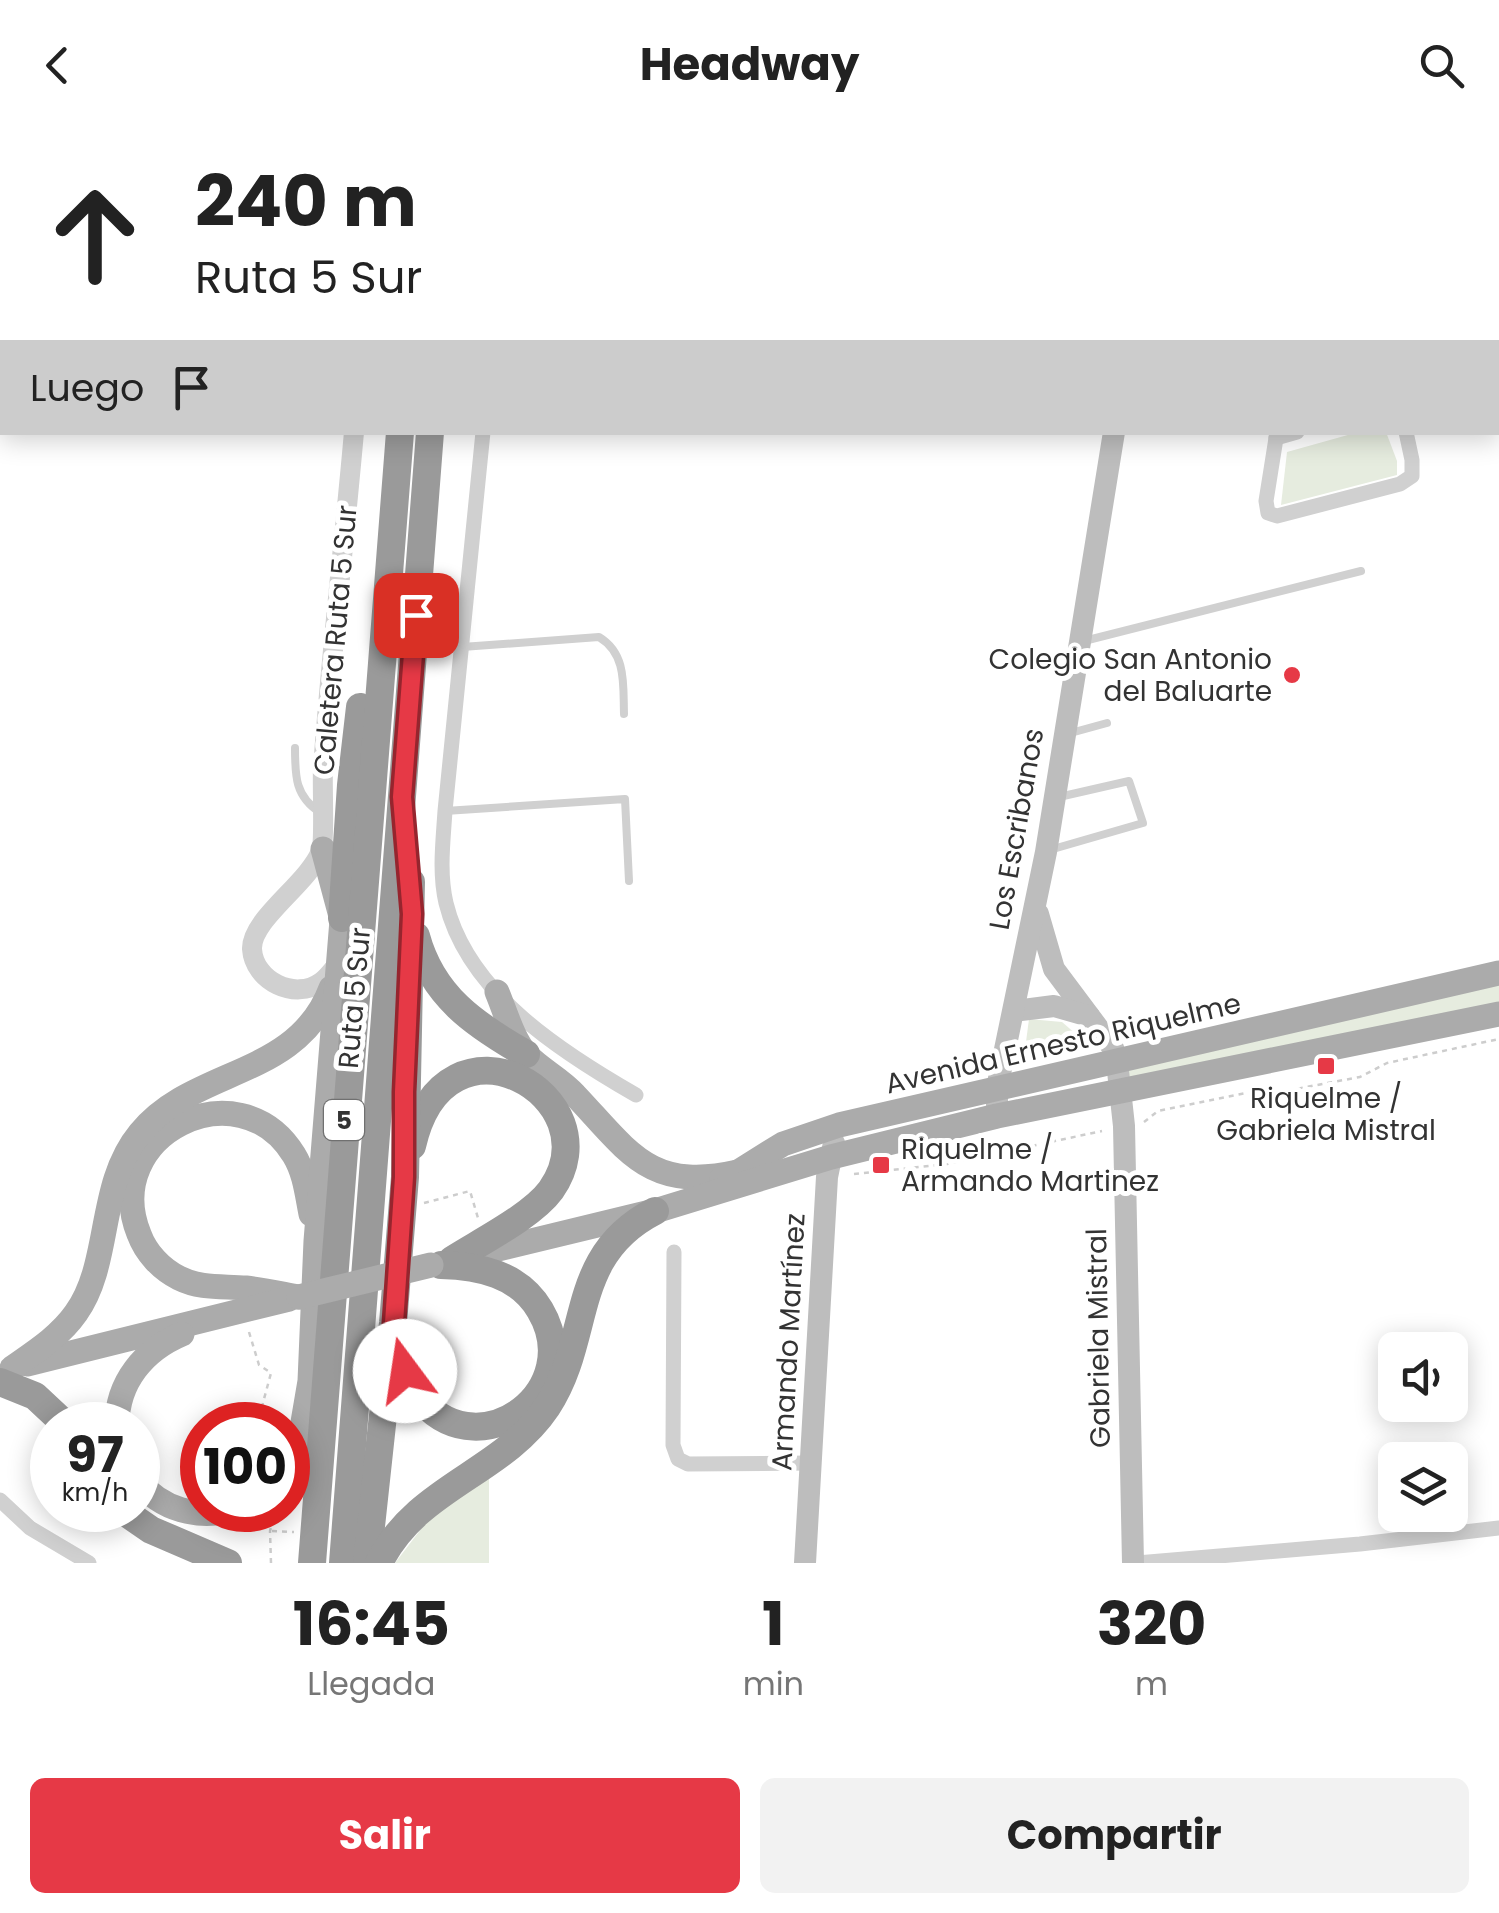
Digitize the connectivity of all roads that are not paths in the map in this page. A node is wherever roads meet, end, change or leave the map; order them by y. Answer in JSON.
{"nodes":[{"id":1,"x":354,"y":435,"type":"edge"},
{"id":2,"x":397,"y":435,"type":"edge"},
{"id":3,"x":398,"y":435,"type":"edge"},
{"id":4,"x":430,"y":435,"type":"edge"},
{"id":5,"x":484,"y":435,"type":"edge"},
{"id":6,"x":1114,"y":435,"type":"edge"},
{"id":7,"x":1276,"y":435,"type":"edge"},
{"id":8,"x":1407,"y":435,"type":"edge"},
{"id":9,"x":1361,"y":571,"type":"dead end"},
{"id":10,"x":1080,"y":642,"type":"junction"},
{"id":11,"x":462,"y":647,"type":"junction"},
{"id":12,"x":624,"y":714,"type":"dead end"},
{"id":13,"x":1106,"y":722,"type":"dead end"},
{"id":14,"x":1063,"y":735,"type":"junction"},
{"id":15,"x":295,"y":748,"type":"dead end"},
{"id":16,"x":402,"y":797,"type":"junction"},
{"id":17,"x":1054,"y":798,"type":"junction"},
{"id":18,"x":445,"y":811,"type":"junction"},
{"id":19,"x":321,"y":813,"type":"junction"},
{"id":20,"x":323,"y":849,"type":"junction"},
{"id":21,"x":1046,"y":852,"type":"junction"},
{"id":22,"x":629,"y":882,"type":"dead end"},
{"id":23,"x":1036,"y":896,"type":"junction"},
{"id":24,"x":412,"y":914,"type":"junction"},
{"id":25,"x":342,"y":920,"type":"junction"},
{"id":26,"x":339,"y":964,"type":"junction"},
{"id":27,"x":1499,"y":973,"type":"edge"},
{"id":28,"x":497,"y":992,"type":"junction"},
{"id":29,"x":1014,"y":1011,"type":"junction"},
{"id":30,"x":1499,"y":1014,"type":"edge"},
{"id":31,"x":1092,"y":1018,"type":"junction"},
{"id":32,"x":526,"y":1054,"type":"junction"},
{"id":33,"x":1118,"y":1062,"type":"junction"},
{"id":34,"x":998,"y":1088,"type":"junction"},
{"id":35,"x":1122,"y":1091,"type":"junction"},
{"id":36,"x":636,"y":1096,"type":"dead end"},
{"id":37,"x":997,"y":1116,"type":"junction"},
{"id":38,"x":389,"y":1123,"type":"dead end"},
{"id":39,"x":839,"y":1125,"type":"junction"},
{"id":40,"x":375,"y":1154,"type":"junction"},
{"id":41,"x":829,"y":1167,"type":"junction"},
{"id":42,"x":738,"y":1172,"type":"junction"},
{"id":43,"x":404,"y":1177,"type":"junction"},
{"id":44,"x":655,"y":1211,"type":"junction"},
{"id":45,"x":316,"y":1241,"type":"junction"},
{"id":46,"x":674,"y":1252,"type":"dead end"},
{"id":47,"x":442,"y":1263,"type":"junction"},
{"id":48,"x":299,"y":1297,"type":"junction"},
{"id":49,"x":235,"y":1313,"type":"junction"},
{"id":50,"x":394,"y":1323,"type":"junction"},
{"id":51,"x":4,"y":1374,"type":"edge"},
{"id":52,"x":310,"y":1380,"type":"junction"},
{"id":53,"x":41,"y":1402,"type":"edge"},
{"id":54,"x":120,"y":1402,"type":"edge"},
{"id":55,"x":306,"y":1402,"type":"edge"},
{"id":56,"x":310,"y":1419,"type":"edge"},
{"id":57,"x":811,"y":1463,"type":"junction"},
{"id":58,"x":0,"y":1500,"type":"edge"},
{"id":59,"x":1499,"y":1528,"type":"edge"},
{"id":60,"x":310,"y":1530,"type":"edge"},
{"id":61,"x":156,"y":1532,"type":"edge"},
{"id":62,"x":89,"y":1563,"type":"edge"},
{"id":63,"x":228,"y":1563,"type":"edge"},
{"id":64,"x":296,"y":1563,"type":"edge"},
{"id":65,"x":312,"y":1563,"type":"edge"},
{"id":66,"x":343,"y":1563,"type":"edge"},
{"id":67,"x":367,"y":1563,"type":"edge"},
{"id":68,"x":380,"y":1563,"type":"edge"},
{"id":69,"x":805,"y":1563,"type":"edge"},
{"id":70,"x":1135,"y":1563,"type":"edge"}],
"edges":[{"from":1,"to":19,"type":"street","name":"Caletera Ruta 5 Sur"},
{"from":2,"to":25,"type":"highway"},
{"from":3,"to":56,"type":"highway","name":"Ruta 5 Sur","number":"5"},
{"from":4,"to":16,"type":"highway","name":"Ruta 5 Sur","number":"5"},
{"from":5,"to":11,"type":"street"},
{"from":6,"to":10,"type":"main road","name":"Los Escribanos"},
{"from":7,"to":8,"type":"street"},
{"from":9,"to":10,"type":"lane"},
{"from":10,"to":14,"type":"main road","name":"Los Escribanos"},
{"from":11,"to":12,"type":"lane"},
{"from":11,"to":18,"type":"street"},
{"from":13,"to":14,"type":"lane"},
{"from":14,"to":17,"type":"main road","name":"Los Escribanos"},
{"from":15,"to":19,"type":"lane"},
{"from":16,"to":24,"type":"highway"},
{"from":16,"to":40,"type":"highway","name":"Ruta 5 Sur","number":"5"},
{"from":17,"to":21,"type":"main road","name":"Los Escribanos"},
{"from":17,"to":21,"type":"lane"},
{"from":18,"to":22,"type":"lane"},
{"from":18,"to":28,"type":"street"},
{"from":19,"to":20,"type":"street","name":"Caletera Ruta 5 Sur"},
{"from":20,"to":25,"type":"main road"},
{"from":20,"to":26,"type":"street"},
{"from":21,"to":23,"type":"main road","name":"Los Escribanos"},
{"from":23,"to":29,"type":"main road","name":"Los Escribanos"},
{"from":23,"to":31,"type":"main road","name":"Gabriela Mistral"},
{"from":24,"to":32,"type":"highway"},
{"from":24,"to":43,"type":"highway"},
{"from":25,"to":26,"type":"main road"},
{"from":26,"to":45,"type":"main road"},
{"from":26,"to":51,"type":"main road"},
{"from":27,"to":33,"type":"main road","name":"Avenida Ernesto Riquelme"},
{"from":28,"to":32,"type":"main road"},
{"from":28,"to":36,"type":"street"},
{"from":29,"to":31,"type":"main road"},
{"from":29,"to":34,"type":"main road","name":"Los Escribanos"},
{"from":30,"to":35,"type":"main road","name":"Avenida Ernesto Riquelme"},
{"from":31,"to":33,"type":"main road","name":"Gabriela Mistral"},
{"from":32,"to":42,"type":"main road"},
{"from":33,"to":34,"type":"main road","name":"Avenida Ernesto Riquelme"},
{"from":33,"to":35,"type":"main road","name":"Gabriela Mistral"},
{"from":34,"to":37,"type":"main road","name":"Los Escribanos"},
{"from":34,"to":39,"type":"main road","name":"Avenida Ernesto Riquelme"},
{"from":35,"to":37,"type":"main road","name":"Avenida Ernesto Riquelme"},
{"from":35,"to":70,"type":"main road","name":"Gabriela Mistral"},
{"from":37,"to":41,"type":"main road","name":"Avenida Ernesto Riquelme"},
{"from":38,"to":40,"type":"lane"},
{"from":39,"to":41,"type":"main road","name":"Armando Martínez"},
{"from":39,"to":42,"type":"main road","name":"Avenida Ernesto Riquelme"},
{"from":40,"to":66,"type":"highway","name":"Ruta 5 Sur","number":"5"},
{"from":41,"to":44,"type":"main road","name":"Avenida Ernesto Riquelme"},
{"from":41,"to":57,"type":"main road","name":"Armando Martínez"},
{"from":42,"to":44,"type":"main road","name":"Avenida Ernesto Riquelme"},
{"from":43,"to":47,"type":"highway"},
{"from":43,"to":50,"type":"highway"},
{"from":44,"to":47,"type":"main road","name":"Avenida Ernesto Riquelme"},
{"from":44,"to":68,"type":"highway"},
{"from":45,"to":48,"type":"main road"},
{"from":45,"to":52,"type":"main road"},
{"from":46,"to":57,"type":"street"},
{"from":47,"to":48,"type":"main road","name":"Avenida Ernesto Riquelme","bridge":true},
{"from":47,"to":50,"type":"highway"},
{"from":48,"to":49,"type":"main road","name":"Avenida Ernesto Riquelme"},
{"from":49,"to":51,"type":"main road","name":"Avenida Ernesto Riquelme"},
{"from":49,"to":54,"type":"main road"},
{"from":50,"to":67,"type":"highway"},
{"from":51,"to":53,"type":"highway"},
{"from":52,"to":55,"type":"main road"},
{"from":52,"to":64,"type":"highway"},
{"from":57,"to":69,"type":"main road","name":"Armando Martínez"},
{"from":58,"to":62,"type":"street"},
{"from":59,"to":70,"type":"street"},
{"from":60,"to":65,"type":"highway","name":"Ruta 5 Sur","number":"5"},
{"from":61,"to":63,"type":"highway"}]}
